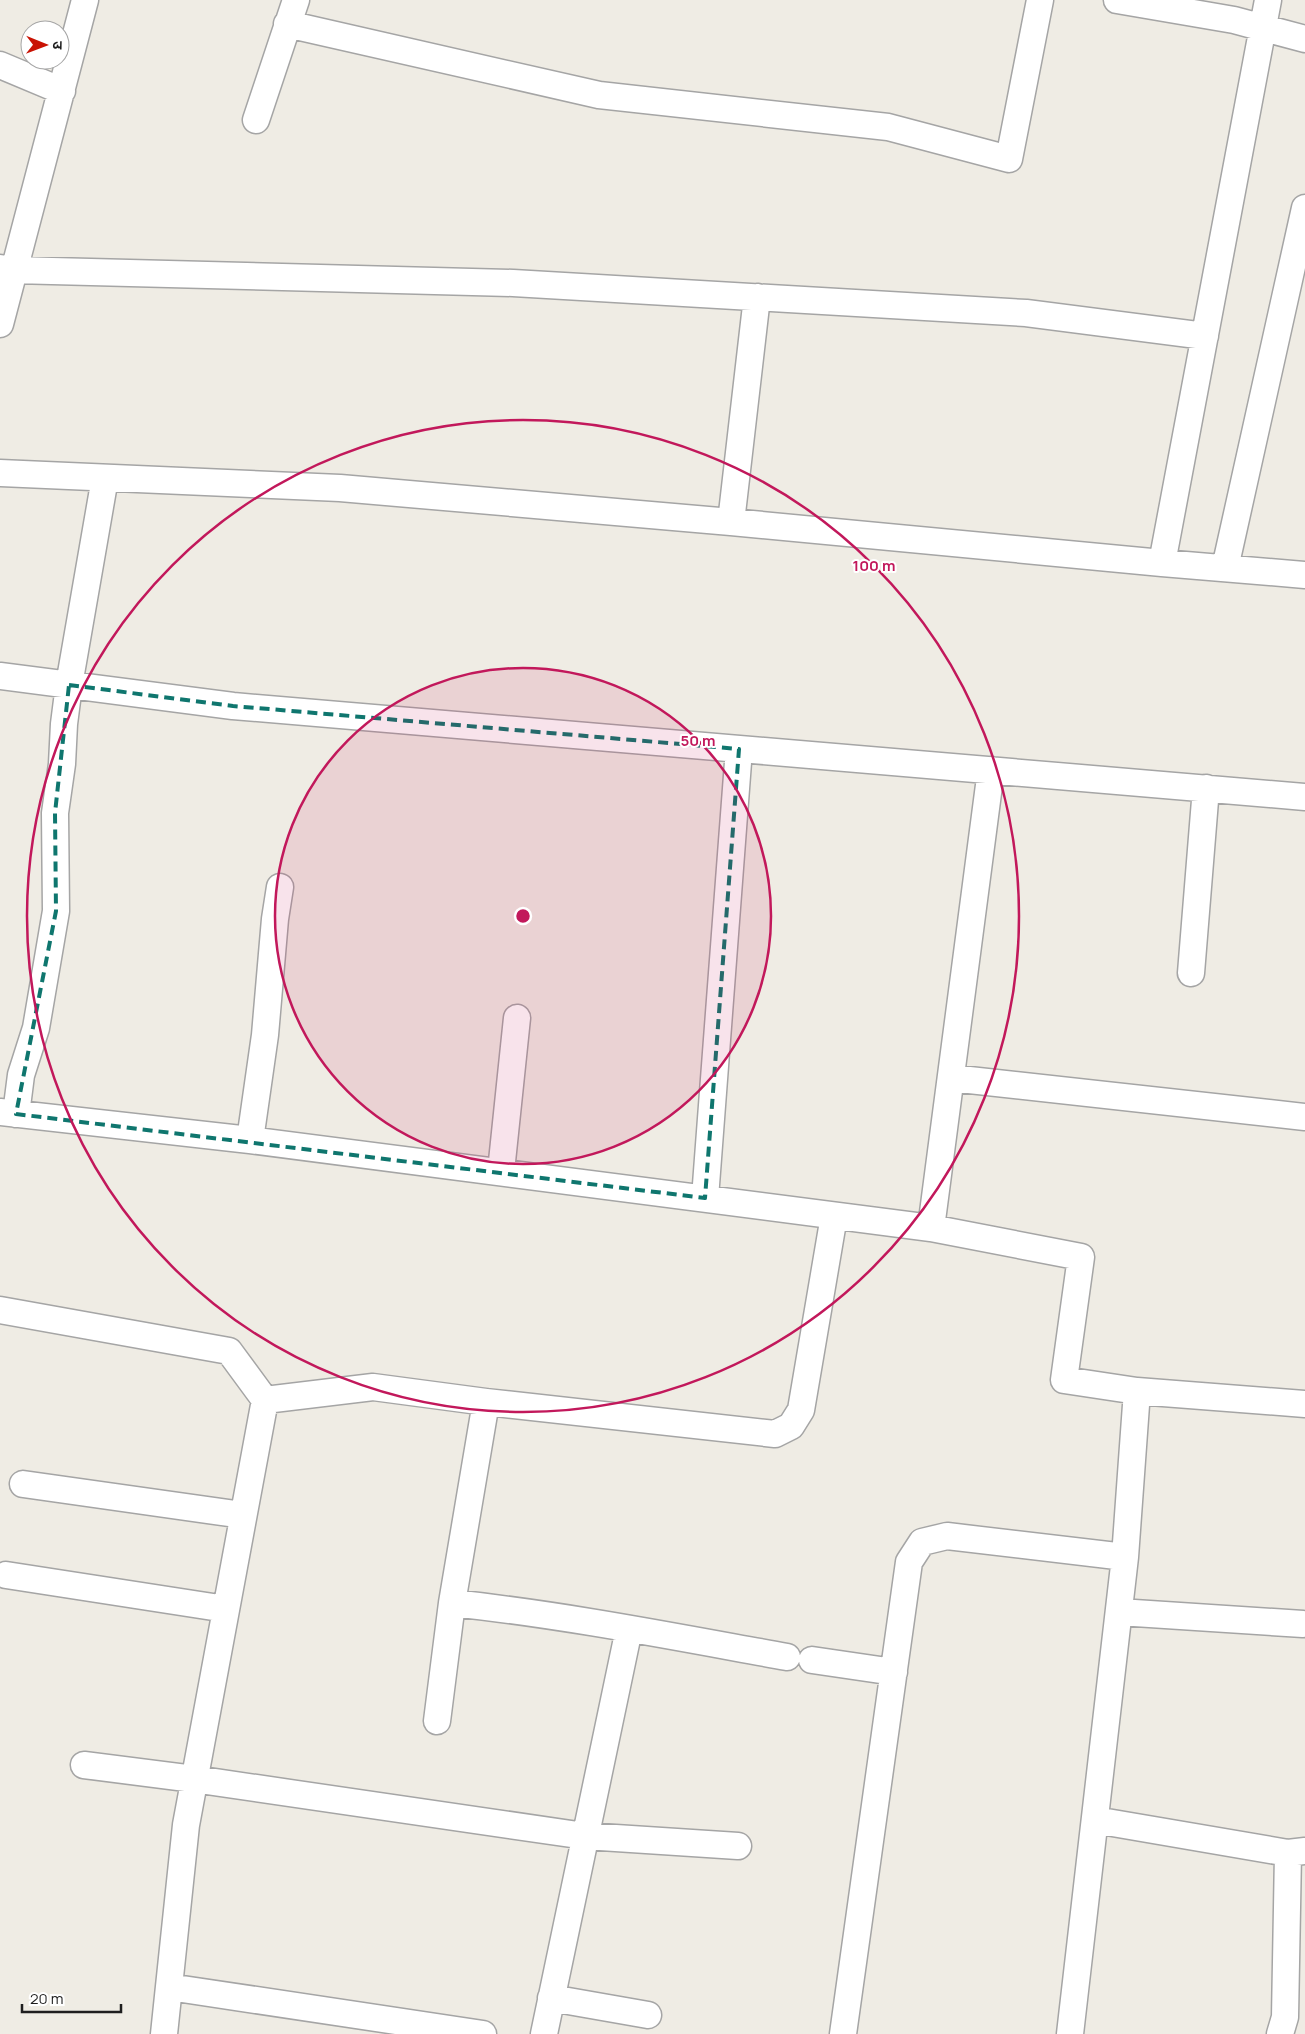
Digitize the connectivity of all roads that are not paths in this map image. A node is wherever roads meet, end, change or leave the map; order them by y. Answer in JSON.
{"nodes":[{"id":1,"x":86,"y":0,"type":"edge"},
{"id":2,"x":296,"y":0,"type":"edge"},
{"id":3,"x":1040,"y":0,"type":"edge"},
{"id":4,"x":1117,"y":0,"type":"edge"},
{"id":5,"x":1268,"y":0,"type":"edge"},
{"id":6,"x":288,"y":24,"type":"junction"},
{"id":7,"x":1264,"y":28,"type":"junction"},
{"id":8,"x":1305,"y":39,"type":"edge"},
{"id":9,"x":0,"y":65,"type":"edge"},
{"id":10,"x":62,"y":91,"type":"junction"},
{"id":11,"x":256,"y":120,"type":"dead end"},
{"id":12,"x":1305,"y":208,"type":"edge"},
{"id":13,"x":6,"y":269,"type":"edge"},
{"id":14,"x":758,"y":297,"type":"junction"},
{"id":15,"x":0,"y":324,"type":"edge"},
{"id":16,"x":1205,"y":336,"type":"junction"},
{"id":17,"x":0,"y":473,"type":"edge"},
{"id":18,"x":105,"y":478,"type":"junction"},
{"id":19,"x":731,"y":522,"type":"junction"},
{"id":20,"x":1162,"y":563,"type":"junction"},
{"id":21,"x":1225,"y":568,"type":"junction"},
{"id":22,"x":1305,"y":575,"type":"edge"},
{"id":23,"x":0,"y":676,"type":"edge"},
{"id":24,"x":68,"y":684,"type":"junction"},
{"id":25,"x":739,"y":748,"type":"junction"},
{"id":26,"x":991,"y":770,"type":"junction"},
{"id":27,"x":1206,"y":788,"type":"junction"},
{"id":28,"x":1305,"y":797,"type":"edge"},
{"id":29,"x":280,"y":887,"type":"dead end"},
{"id":30,"x":1191,"y":973,"type":"dead end"},
{"id":31,"x":517,"y":1018,"type":"dead end"},
{"id":32,"x":951,"y":1078,"type":"junction"},
{"id":33,"x":8,"y":1113,"type":"edge"},
{"id":34,"x":1305,"y":1116,"type":"edge"},
{"id":35,"x":250,"y":1140,"type":"junction"},
{"id":36,"x":501,"y":1171,"type":"junction"},
{"id":37,"x":706,"y":1198,"type":"junction"},
{"id":38,"x":834,"y":1216,"type":"junction"},
{"id":39,"x":931,"y":1228,"type":"junction"},
{"id":40,"x":0,"y":1310,"type":"edge"},
{"id":41,"x":1137,"y":1391,"type":"junction"},
{"id":42,"x":264,"y":1400,"type":"junction"},
{"id":43,"x":486,"y":1402,"type":"junction"},
{"id":44,"x":1305,"y":1404,"type":"edge"},
{"id":45,"x":23,"y":1484,"type":"dead end"},
{"id":46,"x":243,"y":1515,"type":"junction"},
{"id":47,"x":1125,"y":1557,"type":"junction"},
{"id":48,"x":6,"y":1576,"type":"dead end"},
{"id":49,"x":452,"y":1603,"type":"junction"},
{"id":50,"x":226,"y":1609,"type":"junction"},
{"id":51,"x":1119,"y":1612,"type":"junction"},
{"id":52,"x":1303,"y":1624,"type":"dead end"},
{"id":53,"x":629,"y":1629,"type":"junction"},
{"id":54,"x":894,"y":1672,"type":"junction"},
{"id":55,"x":437,"y":1721,"type":"dead end"},
{"id":56,"x":84,"y":1765,"type":"dead end"},
{"id":57,"x":194,"y":1779,"type":"junction"},
{"id":58,"x":1095,"y":1820,"type":"junction"},
{"id":59,"x":585,"y":1836,"type":"junction"},
{"id":60,"x":738,"y":1846,"type":"dead end"},
{"id":61,"x":1296,"y":1852,"type":"edge"},
{"id":62,"x":169,"y":1986,"type":"junction"},
{"id":63,"x":551,"y":1998,"type":"junction"},
{"id":64,"x":648,"y":2015,"type":"dead end"},
{"id":65,"x":164,"y":2034,"type":"edge"},
{"id":66,"x":484,"y":2034,"type":"edge"},
{"id":67,"x":544,"y":2034,"type":"edge"},
{"id":68,"x":843,"y":2034,"type":"edge"},
{"id":69,"x":1070,"y":2034,"type":"edge"},
{"id":70,"x":1280,"y":2034,"type":"edge"}],
"edges":[{"from":1,"to":10,"type":"street"},
{"from":2,"to":6,"type":"street"},
{"from":3,"to":6,"type":"street"},
{"from":4,"to":7,"type":"street"},
{"from":5,"to":7,"type":"street"},
{"from":6,"to":11,"type":"street"},
{"from":7,"to":8,"type":"street"},
{"from":7,"to":16,"type":"street"},
{"from":9,"to":10,"type":"street"},
{"from":10,"to":13,"type":"street"},
{"from":12,"to":21,"type":"street"},
{"from":13,"to":14,"type":"street"},
{"from":13,"to":15,"type":"street"},
{"from":14,"to":16,"type":"street"},
{"from":14,"to":19,"type":"street"},
{"from":16,"to":20,"type":"street"},
{"from":17,"to":18,"type":"street"},
{"from":18,"to":19,"type":"street"},
{"from":18,"to":24,"type":"street"},
{"from":19,"to":20,"type":"street"},
{"from":20,"to":21,"type":"street"},
{"from":21,"to":22,"type":"street"},
{"from":23,"to":24,"type":"street"},
{"from":24,"to":25,"type":"street"},
{"from":24,"to":33,"type":"street"},
{"from":25,"to":26,"type":"street"},
{"from":25,"to":37,"type":"street"},
{"from":26,"to":27,"type":"street"},
{"from":26,"to":32,"type":"street"},
{"from":27,"to":28,"type":"street"},
{"from":27,"to":30,"type":"street"},
{"from":29,"to":35,"type":"street"},
{"from":31,"to":36,"type":"street"},
{"from":32,"to":34,"type":"street"},
{"from":32,"to":39,"type":"street"},
{"from":33,"to":35,"type":"street"},
{"from":35,"to":36,"type":"street"},
{"from":36,"to":37,"type":"street"},
{"from":37,"to":38,"type":"street"},
{"from":38,"to":39,"type":"street"},
{"from":38,"to":43,"type":"street"},
{"from":39,"to":41,"type":"street"},
{"from":40,"to":42,"type":"street"},
{"from":41,"to":44,"type":"street"},
{"from":41,"to":47,"type":"street"},
{"from":42,"to":43,"type":"street"},
{"from":42,"to":46,"type":"street"},
{"from":43,"to":49,"type":"street"},
{"from":45,"to":46,"type":"street"},
{"from":46,"to":50,"type":"street"},
{"from":47,"to":51,"type":"street"},
{"from":47,"to":54,"type":"street"},
{"from":48,"to":50,"type":"street"},
{"from":49,"to":53,"type":"street"},
{"from":49,"to":55,"type":"street"},
{"from":50,"to":57,"type":"street"},
{"from":51,"to":52,"type":"street"},
{"from":51,"to":58,"type":"street"},
{"from":53,"to":54,"type":"street"},
{"from":53,"to":59,"type":"street"},
{"from":54,"to":68,"type":"street"},
{"from":56,"to":57,"type":"street"},
{"from":57,"to":59,"type":"street"},
{"from":57,"to":62,"type":"street"},
{"from":58,"to":61,"type":"street"},
{"from":58,"to":69,"type":"street"},
{"from":59,"to":60,"type":"street"},
{"from":59,"to":63,"type":"street"},
{"from":61,"to":70,"type":"street"},
{"from":62,"to":65,"type":"street"},
{"from":62,"to":66,"type":"street"},
{"from":63,"to":64,"type":"street"},
{"from":63,"to":67,"type":"street"}]}
